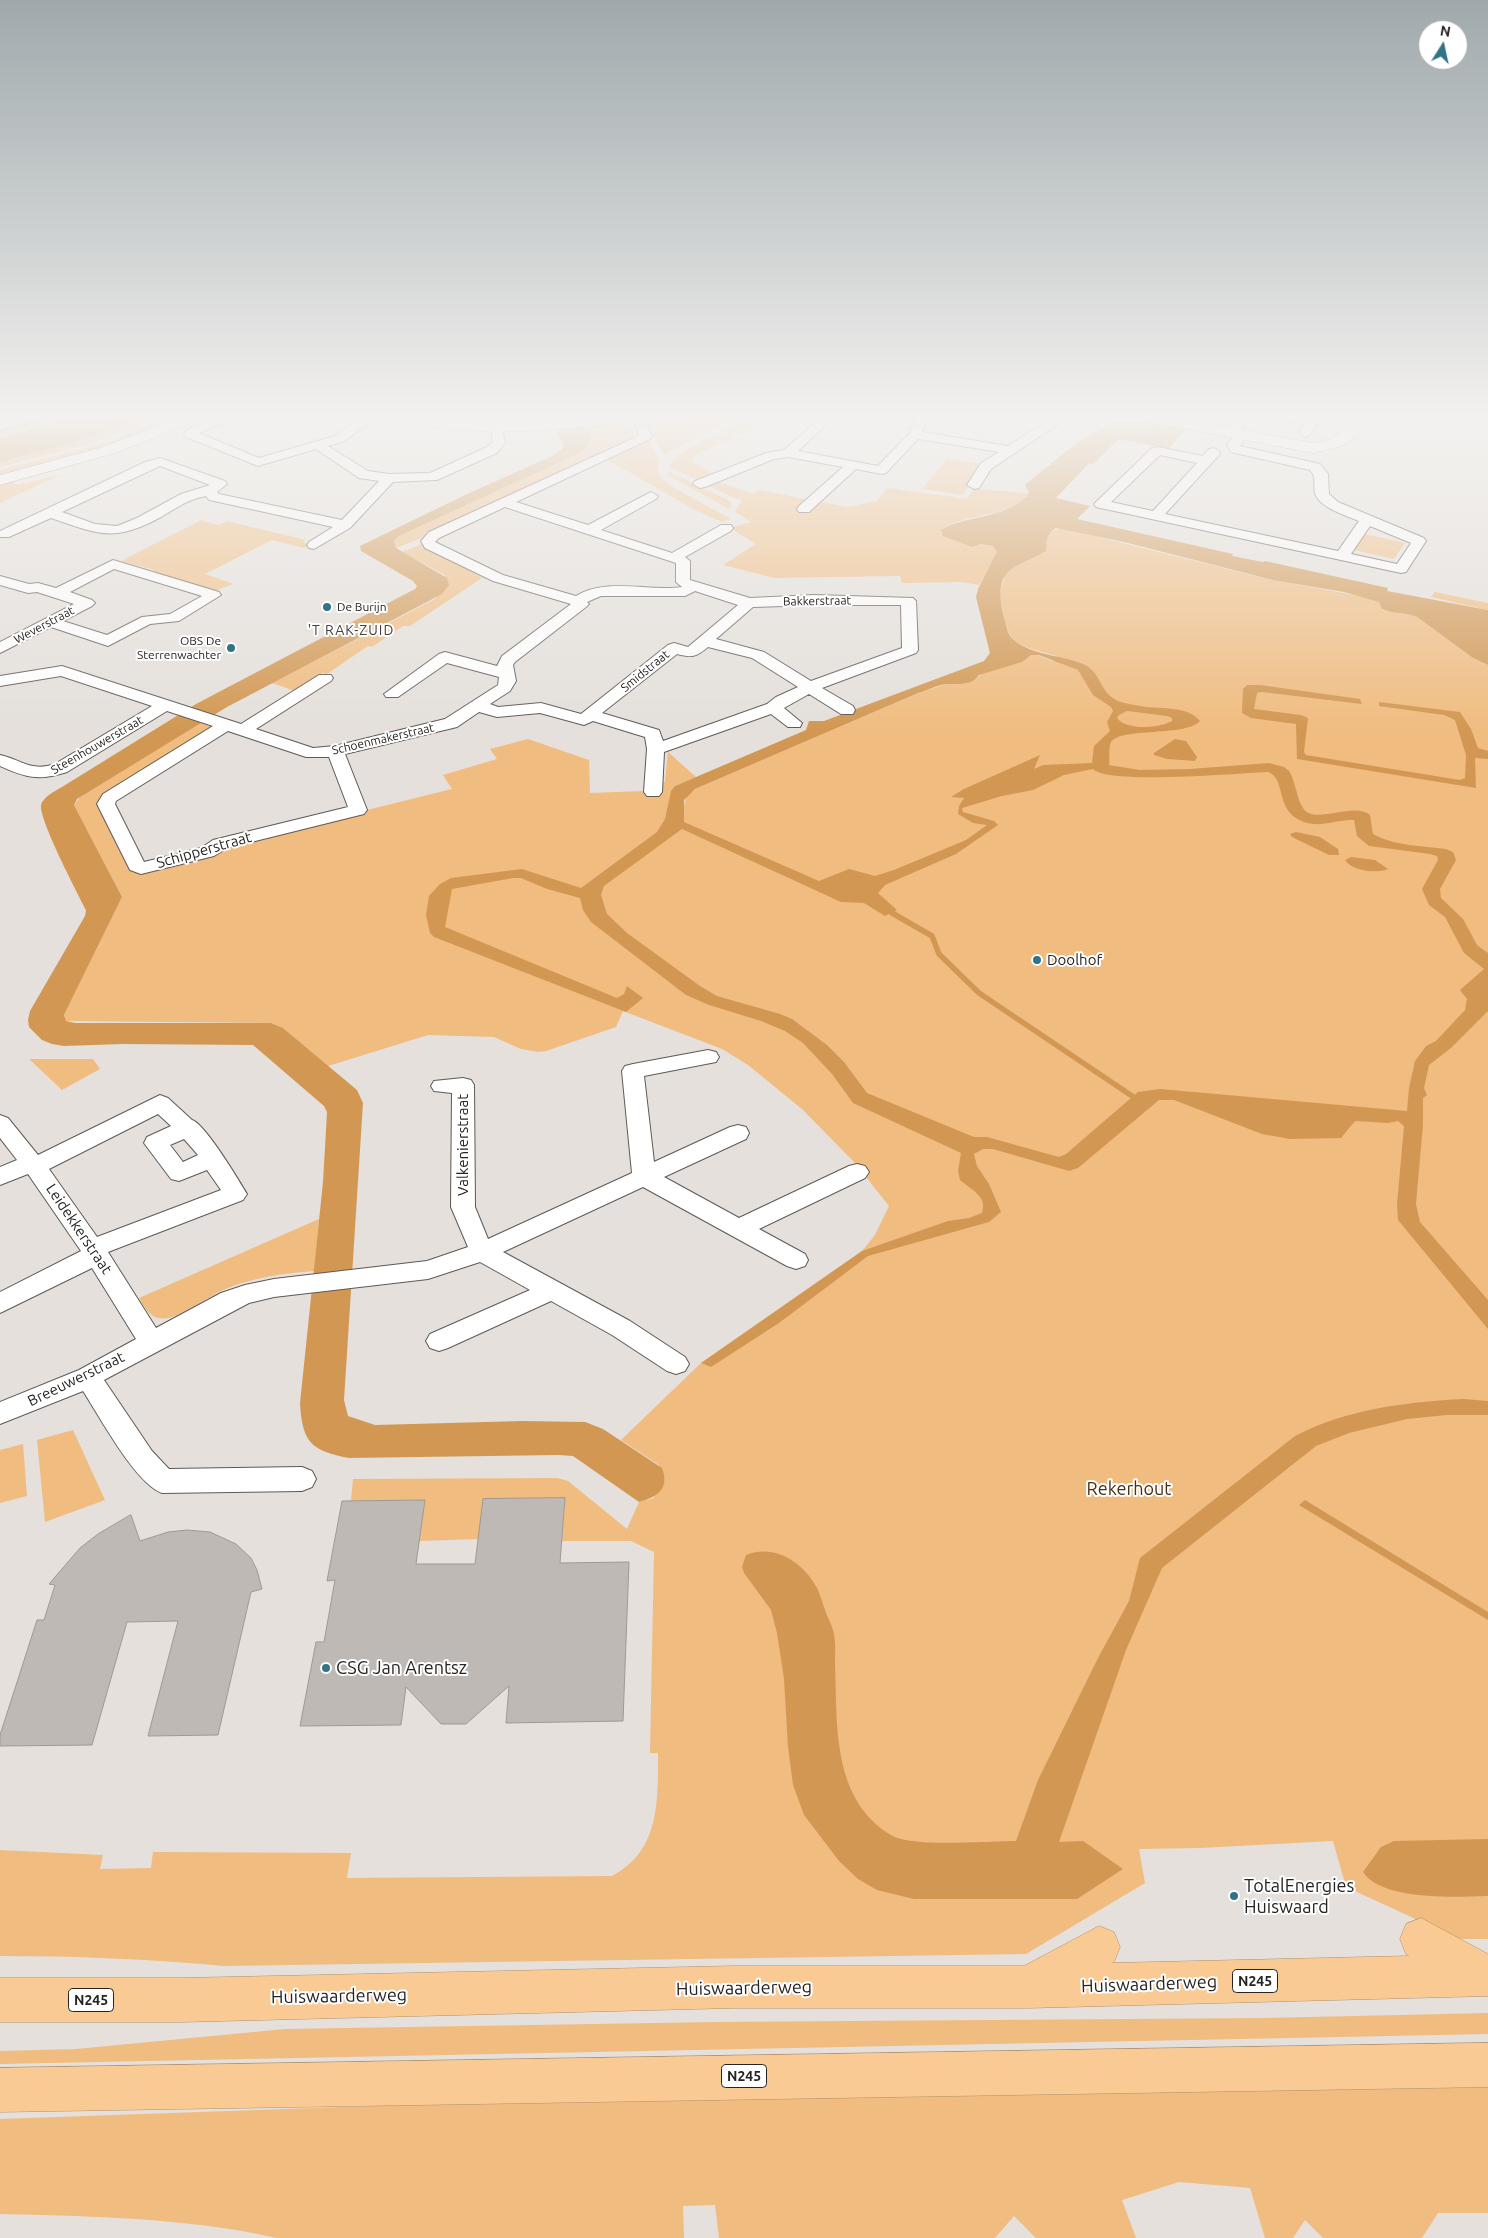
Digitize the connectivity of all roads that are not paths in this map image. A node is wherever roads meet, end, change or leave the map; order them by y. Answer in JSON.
{"nodes":[{"id":1,"x":35,"y":520,"type":"edge"},
{"id":2,"x":73,"y":520,"type":"edge"},
{"id":3,"x":141,"y":520,"type":"edge"},
{"id":4,"x":325,"y":520,"type":"edge"},
{"id":5,"x":350,"y":520,"type":"edge"},
{"id":6,"x":464,"y":520,"type":"edge"},
{"id":7,"x":557,"y":520,"type":"edge"},
{"id":8,"x":607,"y":520,"type":"edge"},
{"id":9,"x":1177,"y":520,"type":"edge"},
{"id":10,"x":1367,"y":520,"type":"edge"},
{"id":11,"x":1368,"y":520,"type":"edge"},
{"id":12,"x":346,"y":525,"type":"junction"},
{"id":13,"x":726,"y":528,"type":"dead end"},
{"id":14,"x":588,"y":531,"type":"junction"},
{"id":15,"x":1,"y":538,"type":"edge"},
{"id":16,"x":314,"y":545,"type":"dead end"},
{"id":17,"x":1342,"y":556,"type":"junction"},
{"id":18,"x":673,"y":558,"type":"junction"},
{"id":19,"x":0,"y":580,"type":"edge"},
{"id":20,"x":692,"y":586,"type":"junction"},
{"id":21,"x":57,"y":593,"type":"junction"},
{"id":22,"x":578,"y":601,"type":"junction"},
{"id":23,"x":749,"y":603,"type":"junction"},
{"id":24,"x":50,"y":622,"type":"junction"},
{"id":25,"x":705,"y":641,"type":"junction"},
{"id":26,"x":0,"y":648,"type":"edge"},
{"id":27,"x":428,"y":652,"type":"dead end"},
{"id":28,"x":445,"y":657,"type":"junction"},
{"id":29,"x":507,"y":674,"type":"junction"},
{"id":30,"x":325,"y":678,"type":"dead end"},
{"id":31,"x":0,"y":680,"type":"edge"},
{"id":32,"x":811,"y":688,"type":"junction"},
{"id":33,"x":392,"y":694,"type":"dead end"},
{"id":34,"x":478,"y":706,"type":"junction"},
{"id":35,"x":172,"y":708,"type":"junction"},
{"id":36,"x":773,"y":708,"type":"junction"},
{"id":37,"x":847,"y":710,"type":"dead end"},
{"id":38,"x":590,"y":715,"type":"junction"},
{"id":39,"x":794,"y":723,"type":"dead end"},
{"id":40,"x":226,"y":726,"type":"junction"},
{"id":41,"x":656,"y":749,"type":"junction"},
{"id":42,"x":335,"y":751,"type":"junction"},
{"id":43,"x":0,"y":760,"type":"edge"},
{"id":44,"x":653,"y":792,"type":"dead end"},
{"id":45,"x":708,"y":1057,"type":"dead end"},
{"id":46,"x":442,"y":1086,"type":"dead end"},
{"id":47,"x":0,"y":1122,"type":"edge"},
{"id":48,"x":188,"y":1127,"type":"junction"},
{"id":49,"x":738,"y":1133,"type":"dead end"},
{"id":50,"x":212,"y":1158,"type":"junction"},
{"id":51,"x":34,"y":1164,"type":"junction"},
{"id":52,"x":857,"y":1172,"type":"dead end"},
{"id":53,"x":0,"y":1177,"type":"edge"},
{"id":54,"x":644,"y":1177,"type":"junction"},
{"id":55,"x":740,"y":1228,"type":"junction"},
{"id":56,"x":95,"y":1251,"type":"junction"},
{"id":57,"x":482,"y":1252,"type":"junction"},
{"id":58,"x":796,"y":1260,"type":"dead end"},
{"id":59,"x":551,"y":1291,"type":"junction"},
{"id":60,"x":0,"y":1303,"type":"edge"},
{"id":61,"x":150,"y":1341,"type":"junction"},
{"id":62,"x":439,"y":1341,"type":"dead end"},
{"id":63,"x":676,"y":1364,"type":"dead end"},
{"id":64,"x":88,"y":1377,"type":"junction"},
{"id":65,"x":0,"y":1413,"type":"edge"},
{"id":66,"x":302,"y":1479,"type":"dead end"},
{"id":67,"x":1421,"y":1939,"type":"dead end"},
{"id":68,"x":1099,"y":1947,"type":"dead end"},
{"id":69,"x":1485,"y":1975,"type":"edge"},
{"id":70,"x":1028,"y":1987,"type":"junction"},
{"id":71,"x":0,"y":2000,"type":"edge"},
{"id":72,"x":1488,"y":2065,"type":"edge"},
{"id":73,"x":0,"y":2090,"type":"edge"}],
"edges":[{"from":1,"to":15,"type":"street"},
{"from":2,"to":3,"type":"street"},
{"from":4,"to":12,"type":"street"},
{"from":5,"to":12,"type":"street"},
{"from":6,"to":22,"type":"street"},
{"from":7,"to":14,"type":"street"},
{"from":8,"to":14,"type":"street"},
{"from":9,"to":17,"type":"street"},
{"from":10,"to":17,"type":"street"},
{"from":11,"to":17,"type":"street"},
{"from":12,"to":16,"type":"street"},
{"from":13,"to":18,"type":"street"},
{"from":14,"to":18,"type":"street"},
{"from":18,"to":20,"type":"street"},
{"from":19,"to":21,"type":"street","name":"Weverstraat"},
{"from":20,"to":22,"type":"street"},
{"from":20,"to":23,"type":"street","name":"Bakkerstraat"},
{"from":21,"to":24,"type":"street","name":"Weverstraat"},
{"from":21,"to":24,"type":"street"},
{"from":22,"to":29,"type":"street","name":"Schoenmakerstraat"},
{"from":23,"to":25,"type":"street","name":"Smidstraat"},
{"from":23,"to":32,"type":"street","name":"Bakkerstraat"},
{"from":24,"to":26,"type":"street","name":"Weverstraat"},
{"from":25,"to":32,"type":"street"},
{"from":25,"to":38,"type":"street","name":"Smidstraat"},
{"from":27,"to":28,"type":"street"},
{"from":28,"to":29,"type":"street"},
{"from":28,"to":33,"type":"street"},
{"from":29,"to":34,"type":"street","name":"Schoenmakerstraat"},
{"from":30,"to":40,"type":"street"},
{"from":31,"to":35,"type":"street"},
{"from":32,"to":36,"type":"street","name":"Bakkerstraat"},
{"from":32,"to":37,"type":"street"},
{"from":34,"to":38,"type":"street"},
{"from":34,"to":42,"type":"street","name":"Schoenmakerstraat"},
{"from":35,"to":40,"type":"street","name":"Schoenmakerstraat"},
{"from":35,"to":43,"type":"street","name":"Steenhouwerstraat"},
{"from":36,"to":39,"type":"street"},
{"from":36,"to":41,"type":"street","name":"Bakkerstraat"},
{"from":38,"to":41,"type":"street"},
{"from":40,"to":42,"type":"street","name":"Schoenmakerstraat"},
{"from":40,"to":42,"type":"street","name":"Schipperstraat"},
{"from":41,"to":44,"type":"street"},
{"from":45,"to":54,"type":"street"},
{"from":46,"to":57,"type":"street","name":"Valkenierstraat"},
{"from":47,"to":51,"type":"street","name":"Leidekkerstraat"},
{"from":48,"to":50,"type":"street"},
{"from":48,"to":50,"type":"street"},
{"from":48,"to":51,"type":"street"},
{"from":49,"to":54,"type":"street"},
{"from":50,"to":56,"type":"street"},
{"from":51,"to":53,"type":"street"},
{"from":51,"to":56,"type":"street","name":"Leidekkerstraat"},
{"from":52,"to":55,"type":"street"},
{"from":54,"to":55,"type":"street"},
{"from":54,"to":57,"type":"street"},
{"from":55,"to":58,"type":"street"},
{"from":56,"to":60,"type":"street"},
{"from":56,"to":61,"type":"street","name":"Leidekkerstraat"},
{"from":57,"to":59,"type":"street"},
{"from":57,"to":61,"type":"street"},
{"from":59,"to":62,"type":"street"},
{"from":59,"to":63,"type":"street"},
{"from":61,"to":64,"type":"street","name":"Breeuwerstraat"},
{"from":64,"to":65,"type":"street","name":"Breeuwerstraat"},
{"from":64,"to":66,"type":"street"},
{"from":67,"to":69,"type":"highway"},
{"from":68,"to":70,"type":"highway"},
{"from":69,"to":70,"type":"highway","name":"Huiswaarderweg","number":"N245"},
{"from":70,"to":71,"type":"highway","name":"Huiswaarderweg","number":"N245"},
{"from":72,"to":73,"type":"highway","number":"N245"}]}
